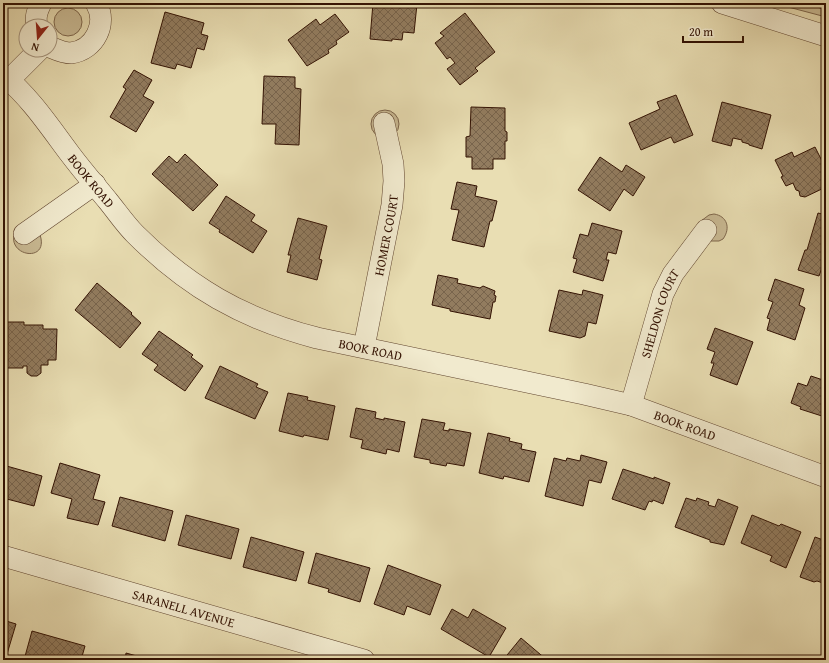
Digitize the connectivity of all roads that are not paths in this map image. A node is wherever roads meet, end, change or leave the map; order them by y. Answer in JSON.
{"nodes":[{"id":1,"x":41,"y":3,"type":"edge"},
{"id":2,"x":96,"y":3,"type":"edge"},
{"id":3,"x":722,"y":3,"type":"edge"},
{"id":4,"x":37,"y":18,"type":"edge"},
{"id":5,"x":826,"y":36,"type":"edge"},
{"id":6,"x":58,"y":51,"type":"edge"},
{"id":7,"x":30,"y":58,"type":"edge"},
{"id":8,"x":6,"y":78,"type":"edge"},
{"id":9,"x":384,"y":122,"type":"dead end"},
{"id":10,"x":95,"y":184,"type":"junction"},
{"id":11,"x":706,"y":230,"type":"dead end"},
{"id":12,"x":24,"y":234,"type":"dead end"},
{"id":13,"x":364,"y":348,"type":"junction"},
{"id":14,"x":631,"y":405,"type":"junction"},
{"id":15,"x":826,"y":477,"type":"edge"},
{"id":16,"x":3,"y":556,"type":"edge"},
{"id":17,"x":364,"y":660,"type":"edge"}],
"edges":[{"from":1,"to":4,"type":"street"},
{"from":2,"to":6,"type":"street"},
{"from":3,"to":5,"type":"street"},
{"from":7,"to":8,"type":"street"},
{"from":8,"to":10,"type":"street","name":"BOOK ROAD"},
{"from":9,"to":13,"type":"street","name":"HOMER COURT"},
{"from":10,"to":12,"type":"street"},
{"from":10,"to":13,"type":"street","name":"BOOK ROAD"},
{"from":11,"to":14,"type":"street","name":"SHELDON COURT"},
{"from":13,"to":14,"type":"street","name":"BOOK ROAD"},
{"from":14,"to":15,"type":"street","name":"BOOK ROAD"},
{"from":16,"to":17,"type":"street","name":"SARANELL AVENUE"}]}
